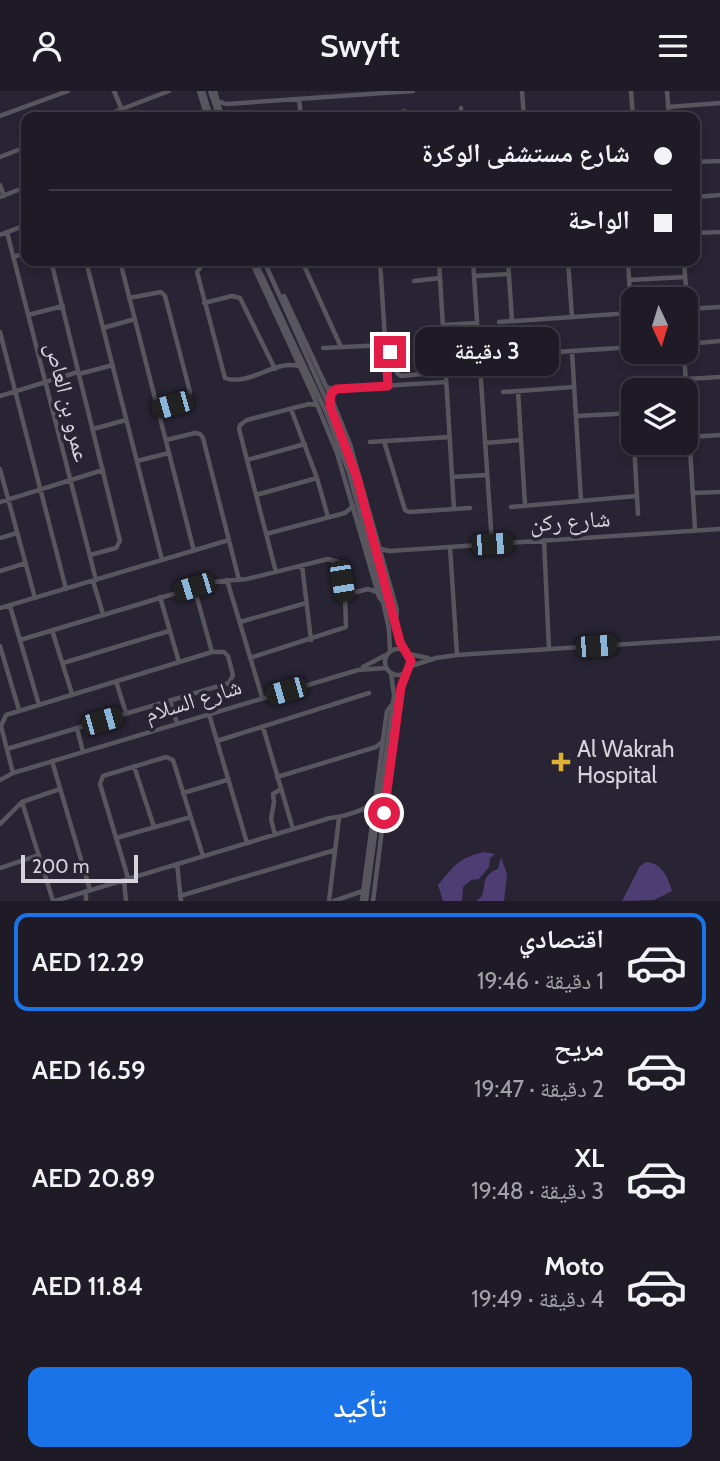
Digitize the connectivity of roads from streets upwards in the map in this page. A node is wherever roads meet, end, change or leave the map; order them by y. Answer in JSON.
{"nodes":[{"id":1,"x":68,"y":91,"type":"edge"},
{"id":2,"x":114,"y":91,"type":"edge"},
{"id":3,"x":169,"y":91,"type":"edge"},
{"id":4,"x":201,"y":91,"type":"edge"},
{"id":5,"x":413,"y":91,"type":"edge"},
{"id":6,"x":522,"y":91,"type":"edge"},
{"id":7,"x":631,"y":91,"type":"edge"},
{"id":8,"x":667,"y":91,"type":"edge"},
{"id":9,"x":212,"y":93,"type":"edge"},
{"id":10,"x":345,"y":94,"type":"edge"},
{"id":11,"x":299,"y":99,"type":"junction"},
{"id":12,"x":218,"y":101,"type":"junction"},
{"id":13,"x":720,"y":103,"type":"edge"},
{"id":14,"x":226,"y":104,"type":"junction"},
{"id":15,"x":668,"y":107,"type":"junction"},
{"id":16,"x":461,"y":108,"type":"dead end"},
{"id":17,"x":121,"y":110,"type":"junction"},
{"id":18,"x":116,"y":112,"type":"edge"},
{"id":19,"x":206,"y":112,"type":"edge"},
{"id":20,"x":219,"y":112,"type":"edge"},
{"id":21,"x":220,"y":112,"type":"edge"},
{"id":22,"x":222,"y":112,"type":"edge"},
{"id":23,"x":300,"y":112,"type":"edge"},
{"id":24,"x":461,"y":112,"type":"edge"},
{"id":25,"x":524,"y":112,"type":"edge"},
{"id":26,"x":633,"y":112,"type":"edge"},
{"id":27,"x":668,"y":112,"type":"edge"},
{"id":28,"x":0,"y":117,"type":"edge"},
{"id":29,"x":21,"y":149,"type":"edge"},
{"id":30,"x":0,"y":157,"type":"edge"},
{"id":31,"x":720,"y":161,"type":"edge"},
{"id":32,"x":700,"y":162,"type":"edge"},
{"id":33,"x":0,"y":185,"type":"edge"},
{"id":34,"x":21,"y":189,"type":"edge"},
{"id":35,"x":720,"y":195,"type":"edge"},
{"id":36,"x":2,"y":196,"type":"edge"},
{"id":37,"x":700,"y":197,"type":"edge"},
{"id":38,"x":21,"y":227,"type":"edge"},
{"id":39,"x":7,"y":232,"type":"junction"},
{"id":40,"x":720,"y":232,"type":"edge"},
{"id":41,"x":700,"y":233,"type":"edge"},
{"id":42,"x":0,"y":235,"type":"edge"},
{"id":43,"x":21,"y":255,"type":"edge"},
{"id":44,"x":13,"y":257,"type":"junction"},
{"id":45,"x":52,"y":266,"type":"edge"},
{"id":46,"x":87,"y":266,"type":"edge"},
{"id":47,"x":121,"y":266,"type":"edge"},
{"id":48,"x":202,"y":266,"type":"edge"},
{"id":49,"x":255,"y":266,"type":"edge"},
{"id":50,"x":255,"y":266,"type":"edge"},
{"id":51,"x":268,"y":266,"type":"edge"},
{"id":52,"x":268,"y":266,"type":"edge"},
{"id":53,"x":304,"y":266,"type":"edge"},
{"id":54,"x":380,"y":266,"type":"edge"},
{"id":55,"x":439,"y":266,"type":"edge"},
{"id":56,"x":473,"y":266,"type":"edge"},
{"id":57,"x":508,"y":266,"type":"edge"},
{"id":58,"x":568,"y":266,"type":"edge"},
{"id":59,"x":628,"y":266,"type":"edge"},
{"id":60,"x":684,"y":266,"type":"edge"},
{"id":61,"x":509,"y":274,"type":"junction"},
{"id":62,"x":474,"y":276,"type":"junction"},
{"id":63,"x":685,"y":277,"type":"junction"},
{"id":64,"x":440,"y":278,"type":"junction"},
{"id":65,"x":629,"y":280,"type":"junction"},
{"id":66,"x":414,"y":281,"type":"dead end"},
{"id":67,"x":629,"y":287,"type":"edge"},
{"id":68,"x":686,"y":287,"type":"edge"},
{"id":69,"x":130,"y":298,"type":"junction"},
{"id":70,"x":204,"y":303,"type":"junction"},
{"id":71,"x":63,"y":306,"type":"junction"},
{"id":72,"x":720,"y":307,"type":"edge"},
{"id":73,"x":698,"y":308,"type":"edge"},
{"id":74,"x":621,"y":314,"type":"edge"},
{"id":75,"x":28,"y":315,"type":"junction"},
{"id":76,"x":572,"y":317,"type":"junction"},
{"id":77,"x":135,"y":319,"type":"junction"},
{"id":78,"x":512,"y":321,"type":"junction"},
{"id":79,"x":499,"y":322,"type":"dead end"},
{"id":80,"x":477,"y":323,"type":"junction"},
{"id":81,"x":443,"y":325,"type":"junction"},
{"id":82,"x":103,"y":328,"type":"junction"},
{"id":83,"x":0,"y":332,"type":"edge"},
{"id":84,"x":720,"y":341,"type":"edge"},
{"id":85,"x":698,"y":343,"type":"edge"},
{"id":86,"x":386,"y":345,"type":"junction"},
{"id":87,"x":323,"y":348,"type":"dead end"},
{"id":88,"x":341,"y":348,"type":"junction"},
{"id":89,"x":621,"y":348,"type":"edge"},
{"id":90,"x":572,"y":351,"type":"junction"},
{"id":91,"x":386,"y":352,"type":"junction"},
{"id":92,"x":295,"y":356,"type":"junction"},
{"id":93,"x":480,"y":357,"type":"junction"},
{"id":94,"x":445,"y":360,"type":"junction"},
{"id":95,"x":113,"y":365,"type":"junction"},
{"id":96,"x":290,"y":365,"type":"junction"},
{"id":97,"x":300,"y":366,"type":"junction"},
{"id":98,"x":275,"y":369,"type":"junction"},
{"id":99,"x":79,"y":373,"type":"junction"},
{"id":100,"x":720,"y":377,"type":"edge"},
{"id":101,"x":698,"y":378,"type":"edge"},
{"id":102,"x":45,"y":382,"type":"junction"},
{"id":103,"x":446,"y":382,"type":"junction"},
{"id":104,"x":388,"y":386,"type":"junction"},
{"id":105,"x":326,"y":387,"type":"junction"},
{"id":106,"x":574,"y":387,"type":"junction"},
{"id":107,"x":336,"y":389,"type":"junction"},
{"id":108,"x":15,"y":391,"type":"junction"},
{"id":109,"x":518,"y":391,"type":"junction"},
{"id":110,"x":503,"y":392,"type":"dead end"},
{"id":111,"x":313,"y":395,"type":"junction"},
{"id":112,"x":0,"y":396,"type":"edge"},
{"id":113,"x":331,"y":397,"type":"junction"},
{"id":114,"x":309,"y":404,"type":"junction"},
{"id":115,"x":318,"y":406,"type":"junction"},
{"id":116,"x":330,"y":406,"type":"junction"},
{"id":117,"x":291,"y":408,"type":"junction"},
{"id":118,"x":158,"y":409,"type":"junction"},
{"id":119,"x":326,"y":412,"type":"junction"},
{"id":120,"x":621,"y":414,"type":"edge"},
{"id":121,"x":576,"y":416,"type":"junction"},
{"id":122,"x":126,"y":420,"type":"junction"},
{"id":123,"x":93,"y":429,"type":"junction"},
{"id":124,"x":720,"y":435,"type":"edge"},
{"id":125,"x":698,"y":436,"type":"edge"},
{"id":126,"x":450,"y":437,"type":"junction"},
{"id":127,"x":166,"y":440,"type":"junction"},
{"id":128,"x":521,"y":440,"type":"junction"},
{"id":129,"x":384,"y":441,"type":"junction"},
{"id":130,"x":370,"y":442,"type":"dead end"},
{"id":131,"x":485,"y":443,"type":"junction"},
{"id":132,"x":305,"y":444,"type":"junction"},
{"id":133,"x":169,"y":453,"type":"junction"},
{"id":134,"x":635,"y":455,"type":"edge"},
{"id":135,"x":691,"y":455,"type":"edge"},
{"id":136,"x":247,"y":460,"type":"junction"},
{"id":137,"x":137,"y":461,"type":"junction"},
{"id":138,"x":0,"y":469,"type":"edge"},
{"id":139,"x":103,"y":470,"type":"junction"},
{"id":140,"x":487,"y":475,"type":"junction"},
{"id":141,"x":452,"y":477,"type":"junction"},
{"id":142,"x":317,"y":478,"type":"junction"},
{"id":143,"x":70,"y":480,"type":"junction"},
{"id":144,"x":41,"y":489,"type":"junction"},
{"id":145,"x":720,"y":492,"type":"edge"},
{"id":146,"x":693,"y":493,"type":"junction"},
{"id":147,"x":256,"y":495,"type":"junction"},
{"id":148,"x":637,"y":496,"type":"junction"},
{"id":149,"x":356,"y":498,"type":"junction"},
{"id":150,"x":8,"y":499,"type":"junction"},
{"id":151,"x":581,"y":501,"type":"junction"},
{"id":152,"x":0,"y":502,"type":"edge"},
{"id":153,"x":525,"y":505,"type":"junction"},
{"id":154,"x":353,"y":506,"type":"junction"},
{"id":155,"x":511,"y":507,"type":"dead end"},
{"id":156,"x":470,"y":508,"type":"dead end"},
{"id":157,"x":454,"y":509,"type":"junction"},
{"id":158,"x":345,"y":513,"type":"junction"},
{"id":159,"x":638,"y":514,"type":"dead end"},
{"id":160,"x":356,"y":515,"type":"junction"},
{"id":161,"x":328,"y":517,"type":"junction"},
{"id":162,"x":720,"y":528,"type":"edge"},
{"id":163,"x":695,"y":529,"type":"junction"},
{"id":164,"x":17,"y":533,"type":"junction"},
{"id":165,"x":266,"y":534,"type":"junction"},
{"id":166,"x":0,"y":538,"type":"edge"},
{"id":167,"x":229,"y":540,"type":"junction"},
{"id":168,"x":374,"y":540,"type":"junction"},
{"id":169,"x":544,"y":540,"type":"junction"},
{"id":170,"x":492,"y":544,"type":"junction"},
{"id":171,"x":450,"y":547,"type":"junction"},
{"id":172,"x":380,"y":548,"type":"junction"},
{"id":173,"x":194,"y":551,"type":"junction"},
{"id":174,"x":389,"y":551,"type":"junction"},
{"id":175,"x":90,"y":555,"type":"junction"},
{"id":176,"x":383,"y":558,"type":"junction"},
{"id":177,"x":162,"y":560,"type":"junction"},
{"id":178,"x":26,"y":563,"type":"junction"},
{"id":179,"x":302,"y":565,"type":"junction"},
{"id":180,"x":0,"y":571,"type":"edge"},
{"id":181,"x":276,"y":572,"type":"junction"},
{"id":182,"x":95,"y":580,"type":"junction"},
{"id":183,"x":227,"y":580,"type":"junction"},
{"id":184,"x":239,"y":580,"type":"junction"},
{"id":185,"x":374,"y":581,"type":"junction"},
{"id":186,"x":194,"y":587,"type":"junction"},
{"id":187,"x":66,"y":589,"type":"junction"},
{"id":188,"x":368,"y":589,"type":"junction"},
{"id":189,"x":377,"y":592,"type":"junction"},
{"id":190,"x":345,"y":595,"type":"junction"},
{"id":191,"x":160,"y":597,"type":"junction"},
{"id":192,"x":35,"y":598,"type":"junction"},
{"id":193,"x":383,"y":602,"type":"junction"},
{"id":194,"x":306,"y":603,"type":"junction"},
{"id":195,"x":10,"y":606,"type":"junction"},
{"id":196,"x":0,"y":608,"type":"edge"},
{"id":197,"x":103,"y":614,"type":"junction"},
{"id":198,"x":239,"y":622,"type":"junction"},
{"id":199,"x":396,"y":622,"type":"junction"},
{"id":200,"x":52,"y":630,"type":"junction"},
{"id":201,"x":169,"y":631,"type":"junction"},
{"id":202,"x":720,"y":638,"type":"edge"},
{"id":203,"x":20,"y":640,"type":"junction"},
{"id":204,"x":311,"y":640,"type":"junction"},
{"id":205,"x":0,"y":646,"type":"edge"},
{"id":206,"x":550,"y":649,"type":"junction"},
{"id":207,"x":212,"y":652,"type":"junction"},
{"id":208,"x":406,"y":652,"type":"junction"},
{"id":209,"x":389,"y":653,"type":"junction"},
{"id":210,"x":457,"y":655,"type":"junction"},
{"id":211,"x":250,"y":658,"type":"junction"},
{"id":212,"x":436,"y":658,"type":"junction"},
{"id":213,"x":180,"y":662,"type":"junction"},
{"id":214,"x":63,"y":663,"type":"junction"},
{"id":215,"x":386,"y":668,"type":"junction"},
{"id":216,"x":410,"y":668,"type":"junction"},
{"id":217,"x":358,"y":670,"type":"junction"},
{"id":218,"x":391,"y":673,"type":"junction"},
{"id":219,"x":116,"y":680,"type":"junction"},
{"id":220,"x":369,"y":693,"type":"dead end"},
{"id":221,"x":72,"y":694,"type":"junction"},
{"id":222,"x":262,"y":697,"type":"junction"},
{"id":223,"x":170,"y":701,"type":"junction"},
{"id":224,"x":393,"y":702,"type":"junction"},
{"id":225,"x":39,"y":705,"type":"junction"},
{"id":226,"x":19,"y":710,"type":"junction"},
{"id":227,"x":126,"y":713,"type":"junction"},
{"id":228,"x":209,"y":713,"type":"junction"},
{"id":229,"x":177,"y":723,"type":"junction"},
{"id":230,"x":263,"y":727,"type":"junction"},
{"id":231,"x":77,"y":728,"type":"junction"},
{"id":232,"x":217,"y":741,"type":"junction"},
{"id":233,"x":383,"y":741,"type":"junction"},
{"id":234,"x":372,"y":748,"type":"junction"},
{"id":235,"x":6,"y":749,"type":"junction"},
{"id":236,"x":83,"y":752,"type":"junction"},
{"id":237,"x":381,"y":756,"type":"junction"},
{"id":238,"x":52,"y":761,"type":"junction"},
{"id":239,"x":134,"y":766,"type":"junction"},
{"id":240,"x":13,"y":773,"type":"junction"},
{"id":241,"x":277,"y":777,"type":"junction"},
{"id":242,"x":0,"y":780,"type":"edge"},
{"id":243,"x":227,"y":780,"type":"junction"},
{"id":244,"x":60,"y":789,"type":"junction"},
{"id":245,"x":281,"y":789,"type":"junction"},
{"id":246,"x":183,"y":793,"type":"junction"},
{"id":247,"x":375,"y":800,"type":"junction"},
{"id":248,"x":22,"y":802,"type":"junction"},
{"id":249,"x":390,"y":804,"type":"dead end"},
{"id":250,"x":368,"y":808,"type":"junction"},
{"id":251,"x":374,"y":813,"type":"junction"},
{"id":252,"x":384,"y":813,"type":"junction"},
{"id":253,"x":191,"y":817,"type":"junction"},
{"id":254,"x":339,"y":818,"type":"junction"},
{"id":255,"x":0,"y":824,"type":"edge"},
{"id":256,"x":377,"y":825,"type":"junction"},
{"id":257,"x":153,"y":827,"type":"junction"},
{"id":258,"x":293,"y":829,"type":"junction"},
{"id":259,"x":275,"y":835,"type":"junction"},
{"id":260,"x":116,"y":838,"type":"junction"},
{"id":261,"x":247,"y":843,"type":"junction"},
{"id":262,"x":335,"y":850,"type":"junction"},
{"id":263,"x":39,"y":855,"type":"junction"},
{"id":264,"x":203,"y":857,"type":"junction"},
{"id":265,"x":177,"y":864,"type":"junction"},
{"id":266,"x":0,"y":868,"type":"edge"},
{"id":267,"x":126,"y":879,"type":"junction"},
{"id":268,"x":369,"y":885,"type":"junction"},
{"id":269,"x":88,"y":891,"type":"junction"},
{"id":270,"x":364,"y":891,"type":"junction"},
{"id":271,"x":352,"y":895,"type":"junction"},
{"id":272,"x":180,"y":898,"type":"edge"},
{"id":273,"x":375,"y":899,"type":"edge"},
{"id":274,"x":54,"y":901,"type":"edge"},
{"id":275,"x":86,"y":901,"type":"edge"},
{"id":276,"x":126,"y":901,"type":"edge"},
{"id":277,"x":332,"y":901,"type":"edge"},
{"id":278,"x":363,"y":901,"type":"edge"}],
"edges":[{"from":1,"to":28,"type":"street"},
{"from":2,"to":17,"type":"street"},
{"from":3,"to":17,"type":"street"},
{"from":4,"to":19,"type":"street"},
{"from":5,"to":10,"type":"street"},
{"from":6,"to":25,"type":"street"},
{"from":7,"to":26,"type":"street"},
{"from":8,"to":15,"type":"street"},
{"from":9,"to":12,"type":"street"},
{"from":9,"to":20,"type":"street"},
{"from":10,"to":11,"type":"street"},
{"from":11,"to":14,"type":"street"},
{"from":11,"to":23,"type":"street"},
{"from":12,"to":14,"type":"street"},
{"from":12,"to":21,"type":"street"},
{"from":13,"to":15,"type":"street"},
{"from":14,"to":22,"type":"street"},
{"from":15,"to":27,"type":"street"},
{"from":16,"to":24,"type":"street"},
{"from":17,"to":18,"type":"street"},
{"from":29,"to":30,"type":"street"},
{"from":31,"to":32,"type":"street"},
{"from":33,"to":36,"type":"street"},
{"from":34,"to":36,"type":"street"},
{"from":35,"to":37,"type":"street"},
{"from":38,"to":39,"type":"street"},
{"from":39,"to":42,"type":"street"},
{"from":39,"to":44,"type":"street","name":"عمرو بن العاص"},
{"from":40,"to":41,"type":"street"},
{"from":43,"to":44,"type":"street"},
{"from":44,"to":75,"type":"street","name":"عمرو بن العاص"},
{"from":45,"to":71,"type":"street"},
{"from":46,"to":82,"type":"street"},
{"from":47,"to":69,"type":"street"},
{"from":48,"to":70,"type":"street"},
{"from":49,"to":92,"type":"street"},
{"from":50,"to":119,"type":"street"},
{"from":51,"to":105,"type":"street"},
{"from":52,"to":116,"type":"street"},
{"from":53,"to":88,"type":"street"},
{"from":54,"to":86,"type":"street"},
{"from":55,"to":64,"type":"street"},
{"from":56,"to":62,"type":"street"},
{"from":57,"to":61,"type":"street"},
{"from":58,"to":76,"type":"street"},
{"from":59,"to":65,"type":"street"},
{"from":60,"to":63,"type":"street"},
{"from":61,"to":62,"type":"street"},
{"from":61,"to":78,"type":"street"},
{"from":62,"to":80,"type":"street"},
{"from":63,"to":65,"type":"street"},
{"from":63,"to":68,"type":"street"},
{"from":64,"to":66,"type":"street"},
{"from":64,"to":81,"type":"street"},
{"from":65,"to":67,"type":"street"},
{"from":69,"to":77,"type":"street"},
{"from":69,"to":118,"type":"street"},
{"from":70,"to":98,"type":"street"},
{"from":70,"to":98,"type":"street"},
{"from":71,"to":75,"type":"street"},
{"from":71,"to":99,"type":"street"},
{"from":72,"to":73,"type":"street"},
{"from":74,"to":76,"type":"street"},
{"from":75,"to":102,"type":"street","name":"عمرو بن العاص"},
{"from":76,"to":78,"type":"street"},
{"from":77,"to":82,"type":"street"},
{"from":77,"to":118,"type":"street"},
{"from":78,"to":79,"type":"street"},
{"from":80,"to":81,"type":"street"},
{"from":80,"to":93,"type":"street"},
{"from":81,"to":94,"type":"street"},
{"from":82,"to":95,"type":"street"},
{"from":83,"to":108,"type":"street"},
{"from":84,"to":85,"type":"street"},
{"from":86,"to":88,"type":"street"},
{"from":86,"to":91,"type":"street"},
{"from":87,"to":88,"type":"street"},
{"from":89,"to":90,"type":"street"},
{"from":90,"to":93,"type":"street"},
{"from":90,"to":106,"type":"street"},
{"from":91,"to":94,"type":"street"},
{"from":91,"to":104,"type":"street"},
{"from":92,"to":96,"type":"street"},
{"from":92,"to":97,"type":"street"},
{"from":93,"to":131,"type":"street"},
{"from":94,"to":103,"type":"street"},
{"from":95,"to":99,"type":"street"},
{"from":95,"to":122,"type":"street"},
{"from":96,"to":97,"type":"street"},
{"from":96,"to":98,"type":"street"},
{"from":97,"to":111,"type":"street"},
{"from":99,"to":102,"type":"street"},
{"from":99,"to":123,"type":"street"},
{"from":100,"to":101,"type":"street"},
{"from":102,"to":108,"type":"street"},
{"from":102,"to":143,"type":"street","name":"عمرو بن العاص"},
{"from":103,"to":104,"type":"street"},
{"from":103,"to":126,"type":"street"},
{"from":104,"to":107,"type":"street"},
{"from":105,"to":107,"type":"street"},
{"from":105,"to":113,"type":"street"},
{"from":106,"to":109,"type":"street"},
{"from":106,"to":121,"type":"street"},
{"from":107,"to":113,"type":"street"},
{"from":108,"to":112,"type":"street"},
{"from":108,"to":144,"type":"street"},
{"from":109,"to":110,"type":"street"},
{"from":109,"to":128,"type":"street"},
{"from":111,"to":114,"type":"street"},
{"from":111,"to":115,"type":"street"},
{"from":113,"to":116,"type":"street"},
{"from":113,"to":172,"type":"street"},
{"from":114,"to":115,"type":"street"},
{"from":114,"to":117,"type":"street"},
{"from":115,"to":119,"type":"street"},
{"from":115,"to":154,"type":"street"},
{"from":116,"to":168,"type":"street"},
{"from":117,"to":132,"type":"street"},
{"from":117,"to":136,"type":"street"},
{"from":118,"to":127,"type":"street"},
{"from":119,"to":149,"type":"street"},
{"from":120,"to":121,"type":"street"},
{"from":121,"to":151,"type":"street"},
{"from":122,"to":123,"type":"street"},
{"from":122,"to":137,"type":"street"},
{"from":123,"to":139,"type":"street"},
{"from":124,"to":125,"type":"street"},
{"from":126,"to":129,"type":"street"},
{"from":126,"to":141,"type":"street"},
{"from":127,"to":133,"type":"street"},
{"from":127,"to":167,"type":"street"},
{"from":128,"to":131,"type":"street"},
{"from":128,"to":153,"type":"street"},
{"from":129,"to":130,"type":"street"},
{"from":129,"to":157,"type":"street"},
{"from":131,"to":140,"type":"street"},
{"from":132,"to":136,"type":"street"},
{"from":132,"to":142,"type":"street"},
{"from":133,"to":137,"type":"street"},
{"from":133,"to":173,"type":"street"},
{"from":134,"to":148,"type":"street"},
{"from":135,"to":146,"type":"street"},
{"from":136,"to":147,"type":"street"},
{"from":137,"to":177,"type":"street"},
{"from":138,"to":150,"type":"street"},
{"from":139,"to":143,"type":"street"},
{"from":139,"to":175,"type":"street"},
{"from":140,"to":141,"type":"street"},
{"from":140,"to":170,"type":"street"},
{"from":141,"to":157,"type":"street"},
{"from":142,"to":147,"type":"street"},
{"from":142,"to":161,"type":"street"},
{"from":143,"to":144,"type":"street"},
{"from":143,"to":175,"type":"street","name":"عمرو بن العاص"},
{"from":144,"to":150,"type":"street"},
{"from":144,"to":187,"type":"street"},
{"from":145,"to":146,"type":"street"},
{"from":146,"to":163,"type":"street"},
{"from":147,"to":165,"type":"street"},
{"from":148,"to":151,"type":"street"},
{"from":148,"to":159,"type":"street"},
{"from":149,"to":154,"type":"street"},
{"from":149,"to":193,"type":"street"},
{"from":150,"to":152,"type":"street"},
{"from":150,"to":164,"type":"street"},
{"from":151,"to":153,"type":"street"},
{"from":153,"to":155,"type":"street"},
{"from":154,"to":158,"type":"street"},
{"from":154,"to":160,"type":"street"},
{"from":156,"to":157,"type":"street"},
{"from":158,"to":160,"type":"street"},
{"from":158,"to":161,"type":"street"},
{"from":160,"to":185,"type":"street"},
{"from":161,"to":165,"type":"street"},
{"from":162,"to":163,"type":"street","name":"شارع ركن"},
{"from":163,"to":169,"type":"street","name":"شارع ركن"},
{"from":164,"to":166,"type":"street"},
{"from":164,"to":178,"type":"street"},
{"from":165,"to":181,"type":"street"},
{"from":167,"to":173,"type":"street"},
{"from":167,"to":184,"type":"street"},
{"from":168,"to":172,"type":"street"},
{"from":168,"to":199,"type":"street"},
{"from":169,"to":170,"type":"street","name":"شارع ركن"},
{"from":169,"to":206,"type":"street"},
{"from":170,"to":171,"type":"street","name":"شارع ركن"},
{"from":171,"to":174,"type":"street","name":"شارع ركن"},
{"from":171,"to":210,"type":"street"},
{"from":172,"to":174,"type":"street","name":"شارع ركن"},
{"from":172,"to":176,"type":"street"},
{"from":173,"to":177,"type":"street"},
{"from":174,"to":176,"type":"street"},
{"from":175,"to":182,"type":"street","name":"عمرو بن العاص"},
{"from":176,"to":199,"type":"street"},
{"from":177,"to":182,"type":"street"},
{"from":178,"to":180,"type":"street"},
{"from":178,"to":192,"type":"street"},
{"from":179,"to":181,"type":"street"},
{"from":179,"to":190,"type":"street"},
{"from":179,"to":194,"type":"street"},
{"from":181,"to":184,"type":"street"},
{"from":182,"to":187,"type":"street"},
{"from":182,"to":197,"type":"street","name":"عمرو بن العاص"},
{"from":183,"to":184,"type":"street"},
{"from":183,"to":186,"type":"street"},
{"from":183,"to":198,"type":"street"},
{"from":185,"to":188,"type":"street"},
{"from":185,"to":189,"type":"street"},
{"from":186,"to":191,"type":"street"},
{"from":186,"to":207,"type":"street"},
{"from":187,"to":192,"type":"street"},
{"from":188,"to":189,"type":"street"},
{"from":188,"to":190,"type":"street"},
{"from":189,"to":193,"type":"street"},
{"from":190,"to":204,"type":"street"},
{"from":191,"to":197,"type":"street"},
{"from":191,"to":201,"type":"street"},
{"from":192,"to":195,"type":"street"},
{"from":193,"to":209,"type":"street"},
{"from":194,"to":198,"type":"street"},
{"from":194,"to":204,"type":"street"},
{"from":195,"to":196,"type":"street"},
{"from":195,"to":203,"type":"street"},
{"from":197,"to":200,"type":"street"},
{"from":198,"to":211,"type":"street"},
{"from":199,"to":208,"type":"street"},
{"from":200,"to":203,"type":"street"},
{"from":200,"to":214,"type":"street"},
{"from":201,"to":213,"type":"street"},
{"from":201,"to":214,"type":"street"},
{"from":202,"to":206,"type":"street"},
{"from":203,"to":225,"type":"street"},
{"from":204,"to":211,"type":"street"},
{"from":205,"to":226,"type":"street"},
{"from":206,"to":210,"type":"street"},
{"from":207,"to":213,"type":"street"},
{"from":207,"to":223,"type":"street"},
{"from":208,"to":209,"type":"street"},
{"from":208,"to":212,"type":"street"},
{"from":208,"to":216,"type":"street"},
{"from":209,"to":215,"type":"street"},
{"from":209,"to":217,"type":"street","name":"شارع السلام"},
{"from":210,"to":212,"type":"street"},
{"from":211,"to":222,"type":"street"},
{"from":212,"to":216,"type":"street"},
{"from":213,"to":219,"type":"street"},
{"from":214,"to":221,"type":"street"},
{"from":215,"to":217,"type":"street","name":"شارع السلام"},
{"from":215,"to":218,"type":"street"},
{"from":216,"to":218,"type":"street"},
{"from":216,"to":252,"type":"street"},
{"from":217,"to":222,"type":"street","name":"شارع السلام"},
{"from":218,"to":224,"type":"street"},
{"from":219,"to":221,"type":"street"},
{"from":219,"to":227,"type":"street"},
{"from":220,"to":230,"type":"street"},
{"from":221,"to":225,"type":"street"},
{"from":222,"to":228,"type":"street","name":"شارع السلام"},
{"from":223,"to":227,"type":"street"},
{"from":223,"to":229,"type":"street"},
{"from":224,"to":233,"type":"street"},
{"from":224,"to":256,"type":"street"},
{"from":225,"to":226,"type":"street"},
{"from":226,"to":235,"type":"street"},
{"from":227,"to":231,"type":"street"},
{"from":228,"to":229,"type":"street","name":"شارع السلام"},
{"from":228,"to":232,"type":"street"},
{"from":229,"to":236,"type":"street","name":"شارع السلام"},
{"from":230,"to":232,"type":"street"},
{"from":230,"to":241,"type":"street"},
{"from":231,"to":235,"type":"street"},
{"from":231,"to":236,"type":"street"},
{"from":232,"to":243,"type":"street"},
{"from":233,"to":234,"type":"street"},
{"from":233,"to":237,"type":"street"},
{"from":234,"to":237,"type":"street"},
{"from":234,"to":241,"type":"street"},
{"from":235,"to":240,"type":"street"},
{"from":236,"to":238,"type":"street","name":"شارع السلام"},
{"from":237,"to":247,"type":"street"},
{"from":238,"to":240,"type":"street","name":"شارع السلام"},
{"from":238,"to":244,"type":"street"},
{"from":239,"to":246,"type":"street"},
{"from":239,"to":257,"type":"street"},
{"from":239,"to":260,"type":"street"},
{"from":240,"to":242,"type":"street","name":"شارع السلام"},
{"from":241,"to":245,"type":"street"},
{"from":243,"to":246,"type":"street"},
{"from":243,"to":261,"type":"street"},
{"from":244,"to":248,"type":"street"},
{"from":244,"to":269,"type":"street"},
{"from":245,"to":258,"type":"street"},
{"from":245,"to":259,"type":"street"},
{"from":246,"to":253,"type":"street"},
{"from":247,"to":250,"type":"street"},
{"from":247,"to":251,"type":"street"},
{"from":248,"to":255,"type":"street"},
{"from":248,"to":263,"type":"street"},
{"from":249,"to":252,"type":"street"},
{"from":250,"to":251,"type":"street"},
{"from":250,"to":254,"type":"street"},
{"from":251,"to":256,"type":"street"},
{"from":251,"to":270,"type":"street"},
{"from":252,"to":273,"type":"street"},
{"from":253,"to":257,"type":"street"},
{"from":253,"to":264,"type":"street"},
{"from":254,"to":258,"type":"street"},
{"from":254,"to":262,"type":"street"},
{"from":256,"to":268,"type":"street"},
{"from":257,"to":260,"type":"street"},
{"from":258,"to":259,"type":"street"},
{"from":259,"to":261,"type":"street"},
{"from":260,"to":267,"type":"street"},
{"from":261,"to":264,"type":"street"},
{"from":262,"to":272,"type":"street"},
{"from":262,"to":277,"type":"street"},
{"from":263,"to":266,"type":"street"},
{"from":263,"to":274,"type":"street"},
{"from":264,"to":265,"type":"street"},
{"from":265,"to":267,"type":"street"},
{"from":265,"to":272,"type":"street"},
{"from":267,"to":269,"type":"street"},
{"from":267,"to":276,"type":"street"},
{"from":268,"to":270,"type":"street"},
{"from":268,"to":278,"type":"street"},
{"from":269,"to":274,"type":"street"},
{"from":269,"to":275,"type":"street"},
{"from":270,"to":271,"type":"street"},
{"from":270,"to":278,"type":"street"},
{"from":271,"to":277,"type":"street"},
{"from":271,"to":278,"type":"street"}]}
